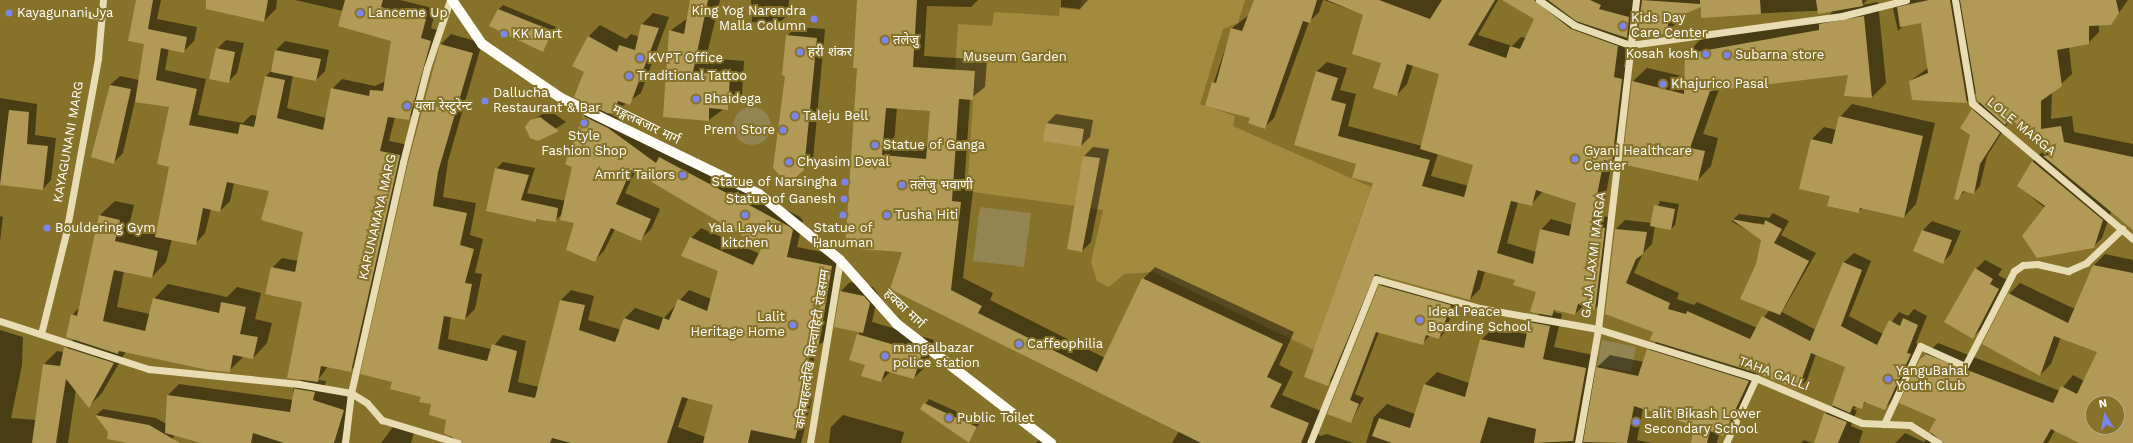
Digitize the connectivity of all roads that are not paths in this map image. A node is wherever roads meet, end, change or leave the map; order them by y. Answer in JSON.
{"nodes":[{"id":1,"x":103,"y":0,"type":"edge"},
{"id":2,"x":451,"y":0,"type":"edge"},
{"id":3,"x":1540,"y":0,"type":"edge"},
{"id":4,"x":1636,"y":0,"type":"edge"},
{"id":5,"x":1906,"y":0,"type":"edge"},
{"id":6,"x":1955,"y":0,"type":"edge"},
{"id":7,"x":50,"y":11,"type":"dead end"},
{"id":8,"x":102,"y":16,"type":"junction"},
{"id":9,"x":1630,"y":45,"type":"junction"},
{"id":10,"x":2122,"y":229,"type":"junction"},
{"id":11,"x":2133,"y":239,"type":"edge"},
{"id":12,"x":840,"y":260,"type":"junction"},
{"id":13,"x":0,"y":321,"type":"edge"},
{"id":14,"x":1598,"y":329,"type":"junction"},
{"id":15,"x":41,"y":334,"type":"junction"},
{"id":16,"x":1756,"y":378,"type":"junction"},
{"id":17,"x":351,"y":393,"type":"junction"},
{"id":18,"x":1884,"y":424,"type":"junction"},
{"id":19,"x":345,"y":443,"type":"edge"},
{"id":20,"x":458,"y":443,"type":"edge"},
{"id":21,"x":810,"y":443,"type":"edge"},
{"id":22,"x":1051,"y":443,"type":"edge"},
{"id":23,"x":1310,"y":443,"type":"edge"},
{"id":24,"x":1578,"y":443,"type":"edge"},
{"id":25,"x":1726,"y":443,"type":"edge"},
{"id":26,"x":1939,"y":443,"type":"edge"}],
"edges":[{"from":1,"to":8,"type":"street","name":"KAYAGUNANI MARG"},
{"from":2,"to":12,"type":"main road","name":"मङ्गलबजार मार्ग"},
{"from":2,"to":17,"type":"street","name":"KARUNAMAYA MARG"},
{"from":3,"to":9,"type":"street"},
{"from":4,"to":9,"type":"street","name":"GAJA LAXMI MARGA"},
{"from":5,"to":9,"type":"street"},
{"from":6,"to":10,"type":"street","name":"LOLE MARGA"},
{"from":7,"to":8,"type":"street"},
{"from":8,"to":15,"type":"street","name":"KAYAGUNANI MARG"},
{"from":9,"to":14,"type":"street","name":"GAJA LAXMI MARGA"},
{"from":10,"to":11,"type":"street","name":"LOLE MARGA"},
{"from":10,"to":18,"type":"street"},
{"from":12,"to":21,"type":"street","name":"कनिबाहलदेखि सिन्चाहिटी रोडसम्म"},
{"from":12,"to":22,"type":"main road","name":"हक्का मार्ग"},
{"from":13,"to":15,"type":"street"},
{"from":14,"to":16,"type":"street","name":"TAHA GALLI"},
{"from":14,"to":23,"type":"street","name":"TAHA GALLI"},
{"from":14,"to":24,"type":"street","name":"GAJA LAXMI MARGA"},
{"from":15,"to":17,"type":"street"},
{"from":16,"to":18,"type":"street","name":"TAHA GALLI"},
{"from":16,"to":25,"type":"street"},
{"from":17,"to":19,"type":"street","name":"KARUNAMAYA MARG"},
{"from":17,"to":20,"type":"street"},
{"from":18,"to":26,"type":"street","name":"TAHA GALLI"}]}
